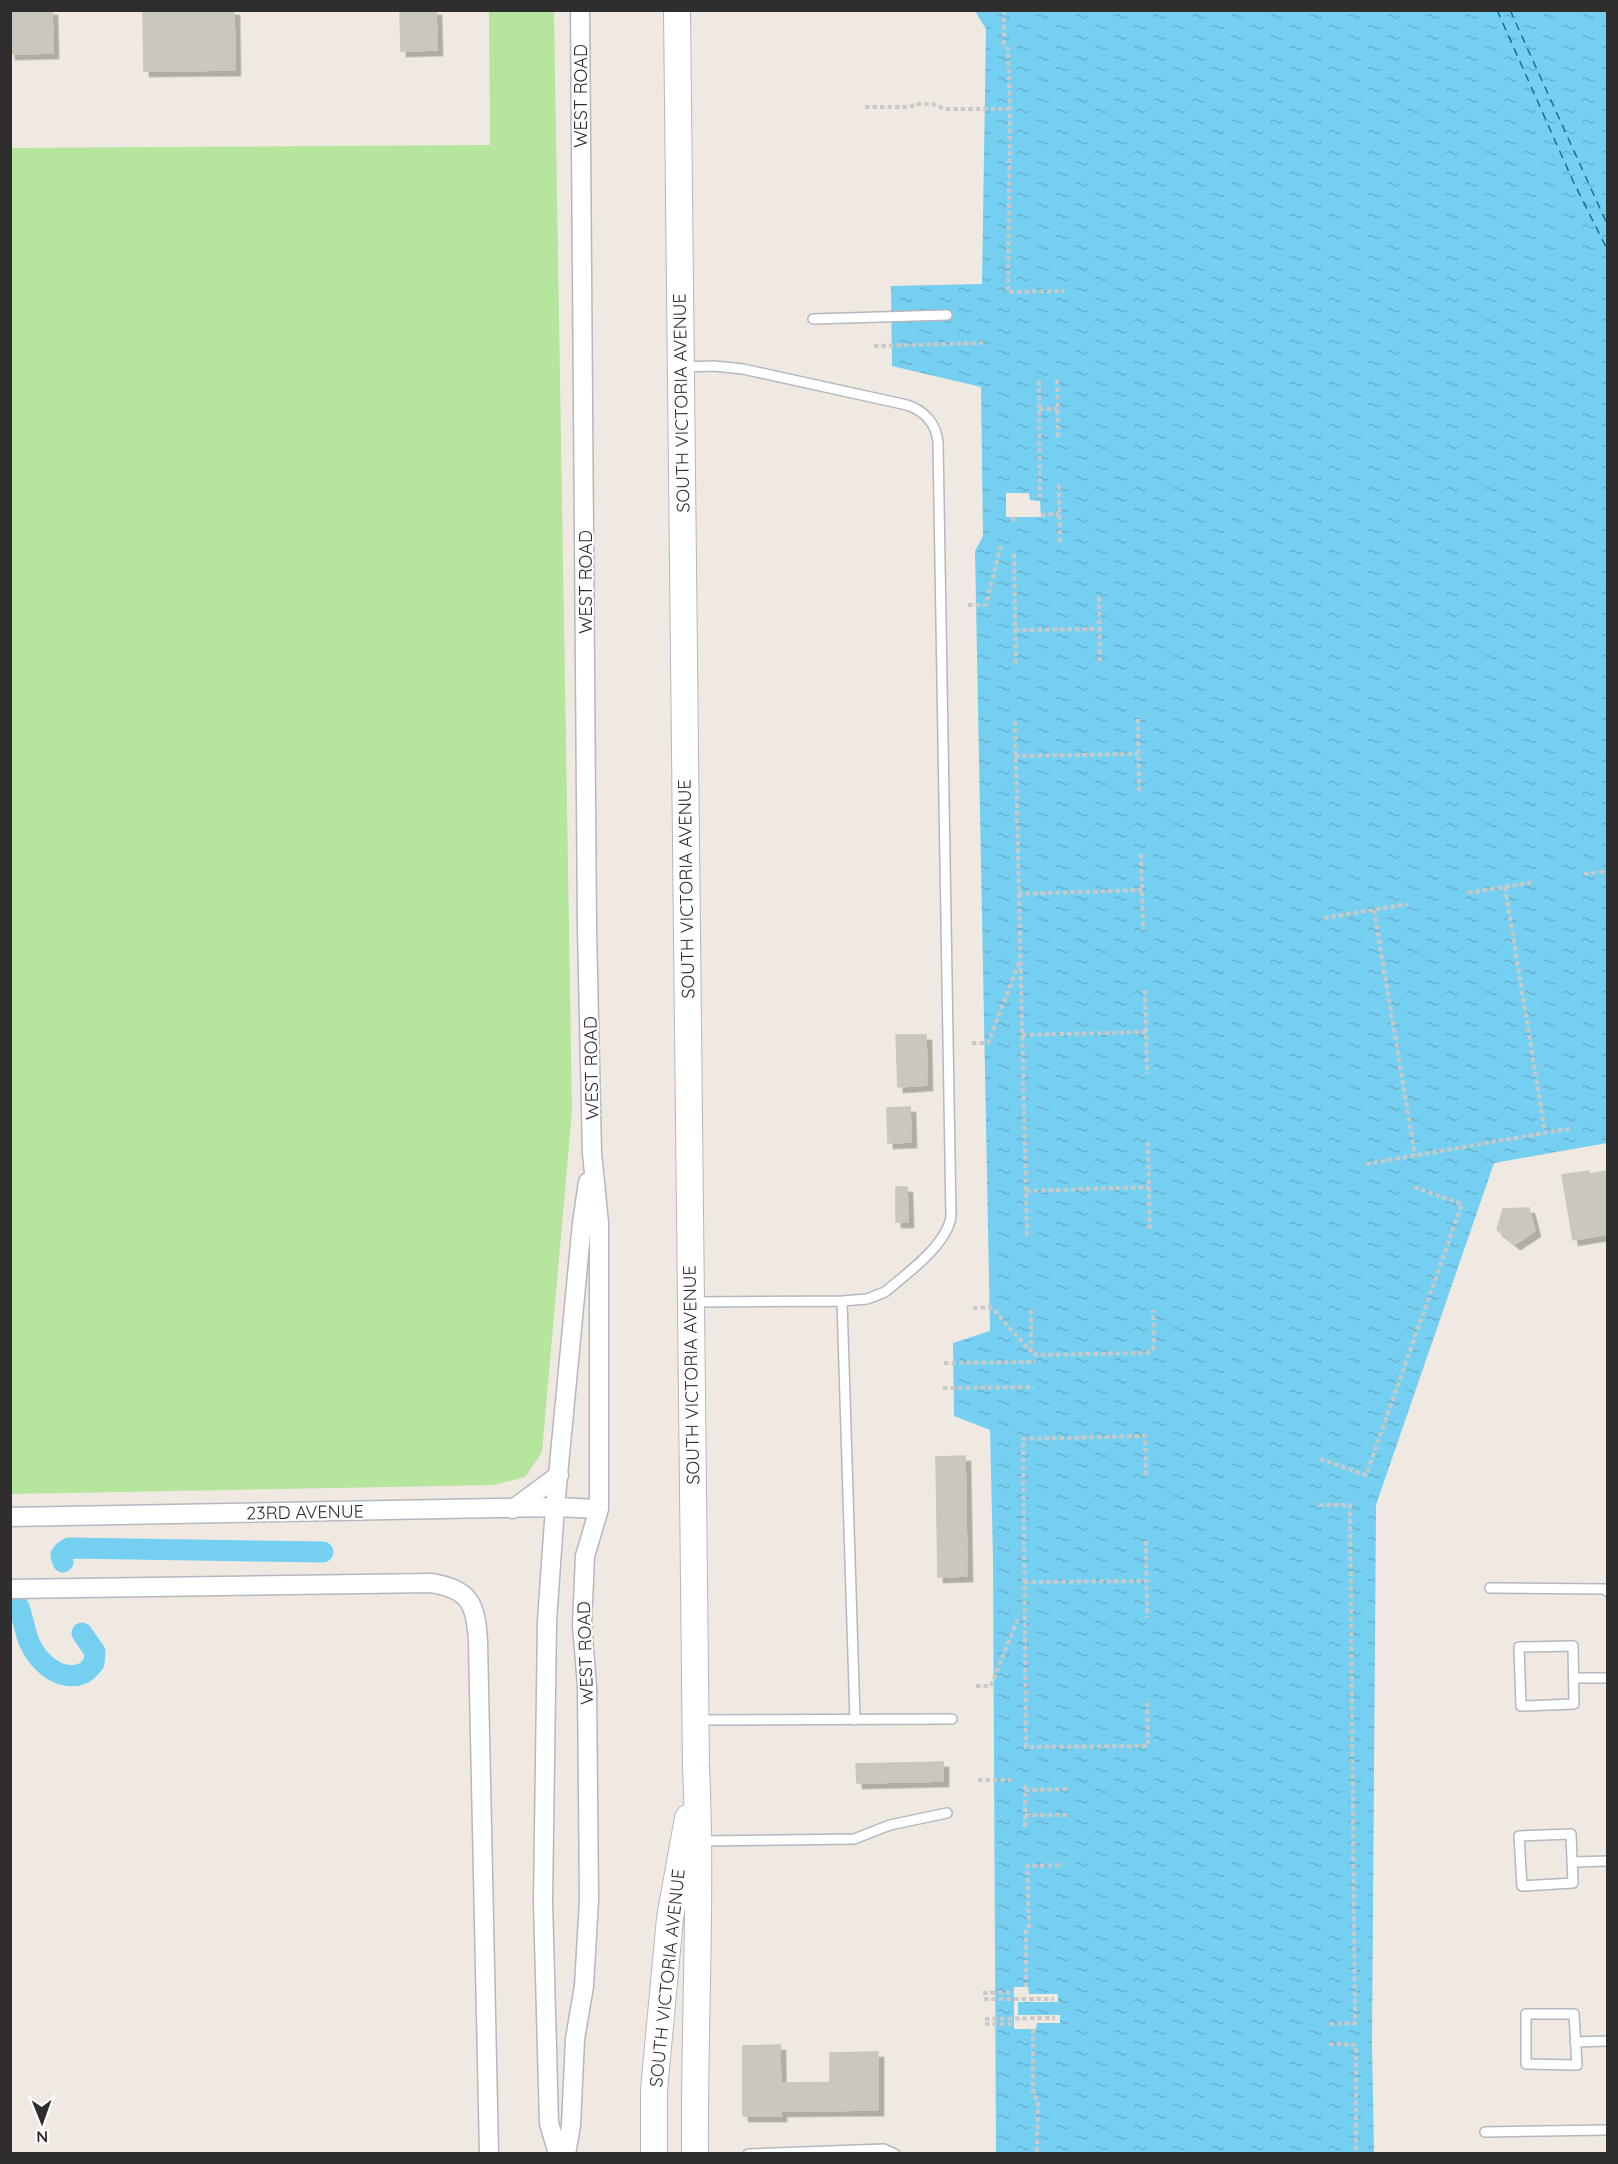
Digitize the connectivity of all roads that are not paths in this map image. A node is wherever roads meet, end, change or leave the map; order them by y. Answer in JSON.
{"nodes":[{"id":1,"x":580,"y":10,"type":"edge"},
{"id":2,"x":677,"y":10,"type":"edge"},
{"id":3,"x":947,"y":315,"type":"dead end"},
{"id":4,"x":813,"y":319,"type":"dead end"},
{"id":5,"x":680,"y":367,"type":"junction"},
{"id":6,"x":592,"y":1153,"type":"junction"},
{"id":7,"x":842,"y":1301,"type":"junction"},
{"id":8,"x":690,"y":1302,"type":"junction"},
{"id":9,"x":559,"y":1475,"type":"junction"},
{"id":10,"x":555,"y":1507,"type":"junction"},
{"id":11,"x":513,"y":1509,"type":"junction"},
{"id":12,"x":599,"y":1509,"type":"junction"},
{"id":13,"x":10,"y":1516,"type":"edge"},
{"id":14,"x":1490,"y":1588,"type":"dead end"},
{"id":15,"x":10,"y":1589,"type":"edge"},
{"id":16,"x":1608,"y":1592,"type":"edge"},
{"id":17,"x":1575,"y":1678,"type":"junction"},
{"id":18,"x":1608,"y":1678,"type":"edge"},
{"id":19,"x":952,"y":1719,"type":"dead end"},
{"id":20,"x":696,"y":1720,"type":"junction"},
{"id":21,"x":855,"y":1720,"type":"junction"},
{"id":22,"x":696,"y":1767,"type":"junction"},
{"id":23,"x":946,"y":1813,"type":"dead end"},
{"id":24,"x":700,"y":1841,"type":"junction"},
{"id":25,"x":1608,"y":1861,"type":"edge"},
{"id":26,"x":1573,"y":1862,"type":"junction"},
{"id":27,"x":1608,"y":2041,"type":"edge"},
{"id":28,"x":1575,"y":2042,"type":"junction"},
{"id":29,"x":549,"y":2123,"type":"junction"},
{"id":30,"x":1608,"y":2130,"type":"edge"},
{"id":31,"x":1485,"y":2132,"type":"dead end"},
{"id":32,"x":489,"y":2154,"type":"edge"},
{"id":33,"x":546,"y":2154,"type":"edge"},
{"id":34,"x":558,"y":2154,"type":"edge"},
{"id":35,"x":566,"y":2154,"type":"edge"},
{"id":36,"x":654,"y":2154,"type":"edge"},
{"id":37,"x":695,"y":2154,"type":"edge"},
{"id":38,"x":748,"y":2154,"type":"edge"},
{"id":39,"x":895,"y":2154,"type":"edge"}],
"edges":[{"from":1,"to":6,"type":"street","name":"WEST ROAD"},
{"from":2,"to":5,"type":"street","name":"SOUTH VICTORIA AVENUE"},
{"from":3,"to":4,"type":"lane"},
{"from":5,"to":7,"type":"lane"},
{"from":5,"to":8,"type":"street","name":"SOUTH VICTORIA AVENUE"},
{"from":6,"to":9,"type":"street","name":"WEST ROAD"},
{"from":6,"to":12,"type":"street","name":"WEST ROAD"},
{"from":7,"to":8,"type":"lane"},
{"from":7,"to":21,"type":"lane"},
{"from":8,"to":20,"type":"street","name":"SOUTH VICTORIA AVENUE"},
{"from":9,"to":10,"type":"street","name":"WEST ROAD"},
{"from":9,"to":11,"type":"street"},
{"from":10,"to":11,"type":"street","name":"23RD AVENUE"},
{"from":10,"to":12,"type":"street","name":"23RD AVENUE"},
{"from":10,"to":29,"type":"street","name":"WEST ROAD"},
{"from":11,"to":13,"type":"street","name":"23RD AVENUE"},
{"from":12,"to":35,"type":"street","name":"WEST ROAD"},
{"from":14,"to":16,"type":"lane"},
{"from":15,"to":32,"type":"street"},
{"from":17,"to":17,"type":"lane"},
{"from":17,"to":18,"type":"lane"},
{"from":19,"to":21,"type":"lane"},
{"from":20,"to":21,"type":"lane"},
{"from":20,"to":22,"type":"street","name":"SOUTH VICTORIA AVENUE"},
{"from":22,"to":24,"type":"street","name":"SOUTH VICTORIA AVENUE"},
{"from":22,"to":36,"type":"street","name":"SOUTH VICTORIA AVENUE"},
{"from":23,"to":24,"type":"lane"},
{"from":24,"to":37,"type":"street","name":"SOUTH VICTORIA AVENUE"},
{"from":25,"to":26,"type":"lane"},
{"from":26,"to":26,"type":"lane"},
{"from":27,"to":28,"type":"lane"},
{"from":28,"to":28,"type":"lane"},
{"from":29,"to":33,"type":"street","name":"WEST ROAD"},
{"from":29,"to":34,"type":"street","name":"WEST ROAD"},
{"from":30,"to":31,"type":"lane"},
{"from":38,"to":39,"type":"lane"}]}
